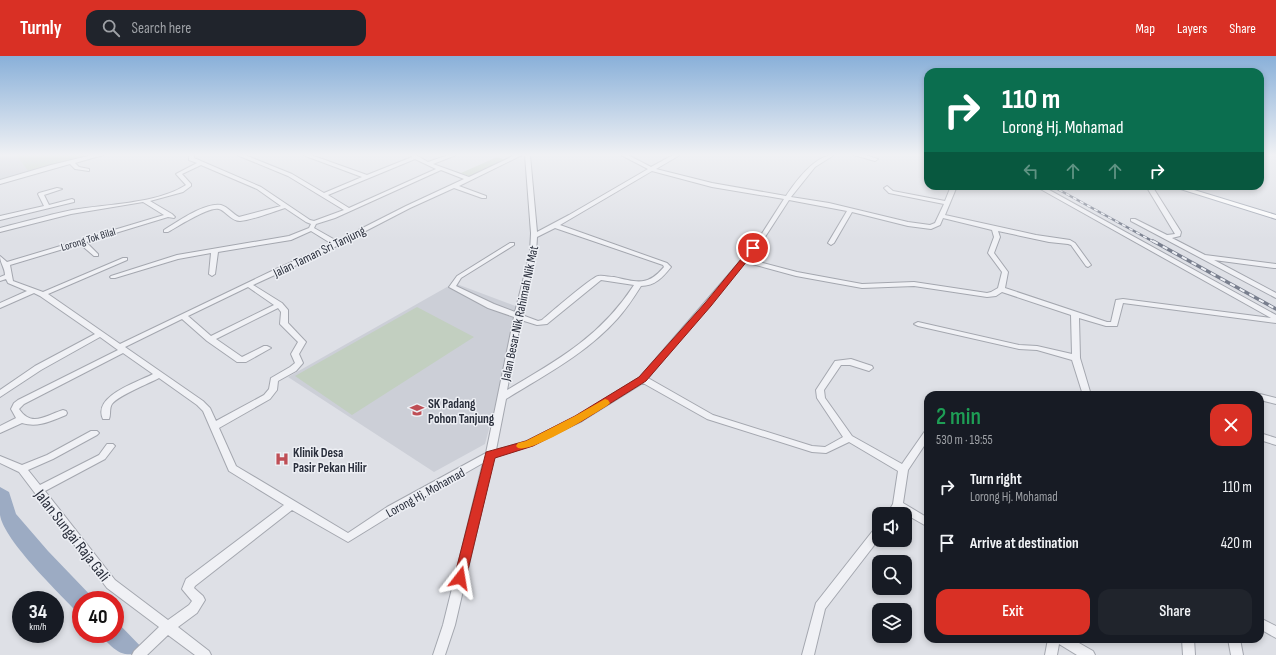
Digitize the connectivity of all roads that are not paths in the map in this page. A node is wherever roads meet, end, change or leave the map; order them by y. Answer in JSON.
{"nodes":[{"id":1,"x":188,"y":183,"type":"edge"},
{"id":2,"x":247,"y":183,"type":"edge"},
{"id":3,"x":302,"y":183,"type":"edge"},
{"id":4,"x":353,"y":183,"type":"edge"},
{"id":5,"x":406,"y":183,"type":"edge"},
{"id":6,"x":462,"y":183,"type":"edge"},
{"id":7,"x":529,"y":183,"type":"edge"},
{"id":8,"x":629,"y":183,"type":"edge"},
{"id":9,"x":704,"y":183,"type":"edge"},
{"id":10,"x":800,"y":183,"type":"edge"},
{"id":11,"x":455,"y":186,"type":"junction"},
{"id":12,"x":887,"y":188,"type":"dead end"},
{"id":13,"x":58,"y":189,"type":"dead end"},
{"id":14,"x":952,"y":190,"type":"edge"},
{"id":15,"x":1045,"y":190,"type":"edge"},
{"id":16,"x":1152,"y":190,"type":"edge"},
{"id":17,"x":1187,"y":190,"type":"edge"},
{"id":18,"x":324,"y":195,"type":"junction"},
{"id":19,"x":484,"y":197,"type":"dead end"},
{"id":20,"x":788,"y":198,"type":"junction"},
{"id":21,"x":72,"y":201,"type":"dead end"},
{"id":22,"x":145,"y":201,"type":"junction"},
{"id":23,"x":947,"y":203,"type":"junction"},
{"id":24,"x":287,"y":206,"type":"junction"},
{"id":25,"x":47,"y":207,"type":"junction"},
{"id":26,"x":348,"y":209,"type":"junction"},
{"id":27,"x":851,"y":210,"type":"junction"},
{"id":28,"x":170,"y":215,"type":"junction"},
{"id":29,"x":941,"y":216,"type":"junction"},
{"id":30,"x":1276,"y":217,"type":"edge"},
{"id":31,"x":0,"y":218,"type":"edge"},
{"id":32,"x":1133,"y":220,"type":"dead end"},
{"id":33,"x":180,"y":223,"type":"junction"},
{"id":34,"x":313,"y":226,"type":"junction"},
{"id":35,"x":556,"y":226,"type":"junction"},
{"id":36,"x":0,"y":230,"type":"edge"},
{"id":37,"x":995,"y":230,"type":"junction"},
{"id":38,"x":166,"y":232,"type":"dead end"},
{"id":39,"x":534,"y":236,"type":"junction"},
{"id":40,"x":1166,"y":237,"type":"junction"},
{"id":41,"x":80,"y":241,"type":"junction"},
{"id":42,"x":832,"y":243,"type":"dead end"},
{"id":43,"x":337,"y":244,"type":"junction"},
{"id":44,"x":512,"y":244,"type":"dead end"},
{"id":45,"x":215,"y":251,"type":"junction"},
{"id":46,"x":96,"y":255,"type":"dead end"},
{"id":47,"x":1203,"y":257,"type":"junction"},
{"id":48,"x":0,"y":258,"type":"edge"},
{"id":49,"x":125,"y":259,"type":"dead end"},
{"id":50,"x":744,"y":260,"type":"junction"},
{"id":51,"x":7,"y":264,"type":"junction"},
{"id":52,"x":1088,"y":265,"type":"dead end"},
{"id":53,"x":1274,"y":266,"type":"dead end"},
{"id":54,"x":212,"y":274,"type":"dead end"},
{"id":55,"x":9,"y":276,"type":"junction"},
{"id":56,"x":113,"y":277,"type":"dead end"},
{"id":57,"x":0,"y":278,"type":"edge"},
{"id":58,"x":249,"y":285,"type":"junction"},
{"id":59,"x":638,"y":285,"type":"junction"},
{"id":60,"x":1002,"y":289,"type":"junction"},
{"id":61,"x":32,"y":291,"type":"junction"},
{"id":62,"x":44,"y":294,"type":"junction"},
{"id":63,"x":1276,"y":296,"type":"edge"},
{"id":64,"x":279,"y":305,"type":"junction"},
{"id":65,"x":0,"y":306,"type":"edge"},
{"id":66,"x":1076,"y":314,"type":"junction"},
{"id":67,"x":183,"y":316,"type":"junction"},
{"id":68,"x":518,"y":317,"type":"junction"},
{"id":69,"x":1276,"y":320,"type":"edge"},
{"id":70,"x":918,"y":324,"type":"dead end"},
{"id":71,"x":101,"y":334,"type":"junction"},
{"id":72,"x":210,"y":339,"type":"junction"},
{"id":73,"x":121,"y":348,"type":"junction"},
{"id":74,"x":267,"y":348,"type":"dead end"},
{"id":75,"x":1076,"y":358,"type":"junction"},
{"id":76,"x":869,"y":368,"type":"dead end"},
{"id":77,"x":159,"y":375,"type":"junction"},
{"id":78,"x":643,"y":379,"type":"junction"},
{"id":79,"x":1086,"y":391,"type":"edge"},
{"id":80,"x":0,"y":394,"type":"edge"},
{"id":81,"x":501,"y":398,"type":"junction"},
{"id":82,"x":1264,"y":398,"type":"edge"},
{"id":83,"x":1276,"y":401,"type":"edge"},
{"id":84,"x":62,"y":413,"type":"dead end"},
{"id":85,"x":106,"y":417,"type":"dead end"},
{"id":86,"x":20,"y":419,"type":"junction"},
{"id":87,"x":215,"y":426,"type":"junction"},
{"id":88,"x":0,"y":430,"type":"edge"},
{"id":89,"x":94,"y":433,"type":"dead end"},
{"id":90,"x":849,"y":438,"type":"junction"},
{"id":91,"x":1264,"y":438,"type":"edge"},
{"id":92,"x":924,"y":439,"type":"edge"},
{"id":93,"x":1276,"y":442,"type":"edge"},
{"id":94,"x":110,"y":446,"type":"dead end"},
{"id":95,"x":490,"y":455,"type":"junction"},
{"id":96,"x":0,"y":459,"type":"edge"},
{"id":97,"x":22,"y":468,"type":"junction"},
{"id":98,"x":903,"y":469,"type":"junction"},
{"id":99,"x":38,"y":490,"type":"junction"},
{"id":100,"x":291,"y":505,"type":"junction"},
{"id":101,"x":898,"y":505,"type":"joint"},
{"id":102,"x":924,"y":521,"type":"edge"},
{"id":103,"x":872,"y":540,"type":"edge"},
{"id":104,"x":1264,"y":625,"type":"edge"},
{"id":105,"x":168,"y":627,"type":"junction"},
{"id":106,"x":1276,"y":632,"type":"edge"},
{"id":107,"x":1053,"y":643,"type":"edge"},
{"id":108,"x":1068,"y":643,"type":"edge"},
{"id":109,"x":1188,"y":643,"type":"edge"},
{"id":110,"x":1235,"y":643,"type":"edge"},
{"id":111,"x":142,"y":651,"type":"edge"},
{"id":112,"x":205,"y":655,"type":"edge"},
{"id":113,"x":439,"y":655,"type":"edge"},
{"id":114,"x":808,"y":655,"type":"edge"},
{"id":115,"x":1051,"y":655,"type":"edge"},
{"id":116,"x":1089,"y":655,"type":"edge"},
{"id":117,"x":1188,"y":655,"type":"edge"},
{"id":118,"x":1237,"y":655,"type":"edge"}],
"edges":[{"from":1,"to":22,"type":"street"},
{"from":2,"to":24,"type":"street"},
{"from":3,"to":18,"type":"street"},
{"from":4,"to":18,"type":"street"},
{"from":5,"to":26,"type":"street"},
{"from":6,"to":11,"type":"street","name":"Jalan Taman Sri Tanjung"},
{"from":7,"to":39,"type":"street","name":"Jalan Besar Nik Rahimah Nik Mat"},
{"from":8,"to":35,"type":"street"},
{"from":9,"to":20,"type":"street"},
{"from":10,"to":20,"type":"street","name":"Lorong Hj. Mohamad"},
{"from":11,"to":19,"type":"street"},
{"from":11,"to":43,"type":"street","name":"Jalan Taman Sri Tanjung"},
{"from":12,"to":23,"type":"street"},
{"from":13,"to":25,"type":"street"},
{"from":14,"to":23,"type":"street"},
{"from":15,"to":69,"type":"street"},
{"from":16,"to":40,"type":"street"},
{"from":17,"to":30,"type":"main road"},
{"from":18,"to":26,"type":"street"},
{"from":20,"to":27,"type":"street"},
{"from":20,"to":50,"type":"street","name":"Lorong Hj. Mohamad"},
{"from":21,"to":25,"type":"street"},
{"from":22,"to":28,"type":"street"},
{"from":22,"to":36,"type":"street"},
{"from":23,"to":29,"type":"street"},
{"from":24,"to":33,"type":"street"},
{"from":24,"to":34,"type":"street"},
{"from":25,"to":31,"type":"street"},
{"from":26,"to":34,"type":"street"},
{"from":27,"to":29,"type":"street"},
{"from":27,"to":42,"type":"street"},
{"from":28,"to":33,"type":"street"},
{"from":28,"to":41,"type":"street","name":"Lorong Tok Bilal"},
{"from":29,"to":37,"type":"street"},
{"from":32,"to":40,"type":"street"},
{"from":33,"to":38,"type":"street"},
{"from":34,"to":43,"type":"street"},
{"from":34,"to":45,"type":"street"},
{"from":35,"to":39,"type":"street"},
{"from":35,"to":59,"type":"street"},
{"from":37,"to":52,"type":"street"},
{"from":37,"to":60,"type":"street"},
{"from":39,"to":68,"type":"street","name":"Jalan Besar Nik Rahimah Nik Mat"},
{"from":40,"to":47,"type":"street"},
{"from":41,"to":46,"type":"street"},
{"from":41,"to":51,"type":"street","name":"Lorong Tok Bilal"},
{"from":43,"to":58,"type":"street","name":"Jalan Taman Sri Tanjung"},
{"from":44,"to":68,"type":"street"},
{"from":45,"to":54,"type":"street"},
{"from":45,"to":56,"type":"street"},
{"from":47,"to":53,"type":"street"},
{"from":47,"to":63,"type":"street"},
{"from":48,"to":51,"type":"street"},
{"from":49,"to":62,"type":"street"},
{"from":50,"to":60,"type":"street"},
{"from":50,"to":78,"type":"street","name":"Lorong Hj. Mohamad"},
{"from":51,"to":55,"type":"street"},
{"from":55,"to":57,"type":"street"},
{"from":55,"to":61,"type":"street"},
{"from":58,"to":64,"type":"street"},
{"from":58,"to":67,"type":"street","name":"Jalan Taman Sri Tanjung"},
{"from":59,"to":68,"type":"street"},
{"from":59,"to":81,"type":"street"},
{"from":60,"to":66,"type":"street"},
{"from":61,"to":62,"type":"street"},
{"from":61,"to":65,"type":"street"},
{"from":62,"to":71,"type":"street","name":"Lorong Hj. Mohamad"},
{"from":64,"to":72,"type":"street"},
{"from":64,"to":87,"type":"street"},
{"from":66,"to":69,"type":"street"},
{"from":66,"to":75,"type":"street"},
{"from":67,"to":72,"type":"street"},
{"from":67,"to":73,"type":"street","name":"Jalan Taman Sri Tanjung"},
{"from":68,"to":81,"type":"street","name":"Jalan Besar Nik Rahimah Nik Mat"},
{"from":70,"to":75,"type":"street"},
{"from":71,"to":73,"type":"street","name":"Lorong Hj. Mohamad"},
{"from":71,"to":80,"type":"street"},
{"from":72,"to":74,"type":"street"},
{"from":73,"to":77,"type":"street","name":"Lorong Hj. Mohamad"},
{"from":73,"to":86,"type":"street","name":"Jalan Taman Sri Tanjung"},
{"from":75,"to":79,"type":"street"},
{"from":76,"to":90,"type":"street"},
{"from":77,"to":85,"type":"street"},
{"from":77,"to":87,"type":"street","name":"Lorong Hj. Mohamad"},
{"from":78,"to":90,"type":"street"},
{"from":78,"to":95,"type":"street","name":"Lorong Hj. Mohamad"},
{"from":81,"to":95,"type":"street","name":"Jalan Besar Nik Rahimah Nik Mat"},
{"from":82,"to":83,"type":"street"},
{"from":84,"to":86,"type":"street"},
{"from":86,"to":88,"type":"street"},
{"from":87,"to":100,"type":"street","name":"Lorong Hj. Mohamad"},
{"from":89,"to":97,"type":"street"},
{"from":90,"to":98,"type":"street"},
{"from":91,"to":93,"type":"street"},
{"from":92,"to":98,"type":"street"},
{"from":94,"to":99,"type":"street"},
{"from":95,"to":100,"type":"street","name":"Lorong Hj. Mohamad"},
{"from":95,"to":113,"type":"street","name":"Jalan Besar Nik Rahimah Nik Mat"},
{"from":96,"to":97,"type":"street"},
{"from":97,"to":99,"type":"street","name":"Jalan Sungai Raja Gali"},
{"from":98,"to":101,"type":"street"},
{"from":99,"to":105,"type":"street","name":"Jalan Sungai Raja Gali"},
{"from":100,"to":105,"type":"street"},
{"from":101,"to":102,"type":"street"},
{"from":103,"to":114,"type":"street"},
{"from":104,"to":106,"type":"street"},
{"from":105,"to":111,"type":"street"},
{"from":105,"to":112,"type":"street","name":"Jalan Sungai Raja Gali"},
{"from":107,"to":115,"type":"street"},
{"from":108,"to":116,"type":"street"},
{"from":109,"to":117,"type":"street"},
{"from":110,"to":118,"type":"street"}]}
